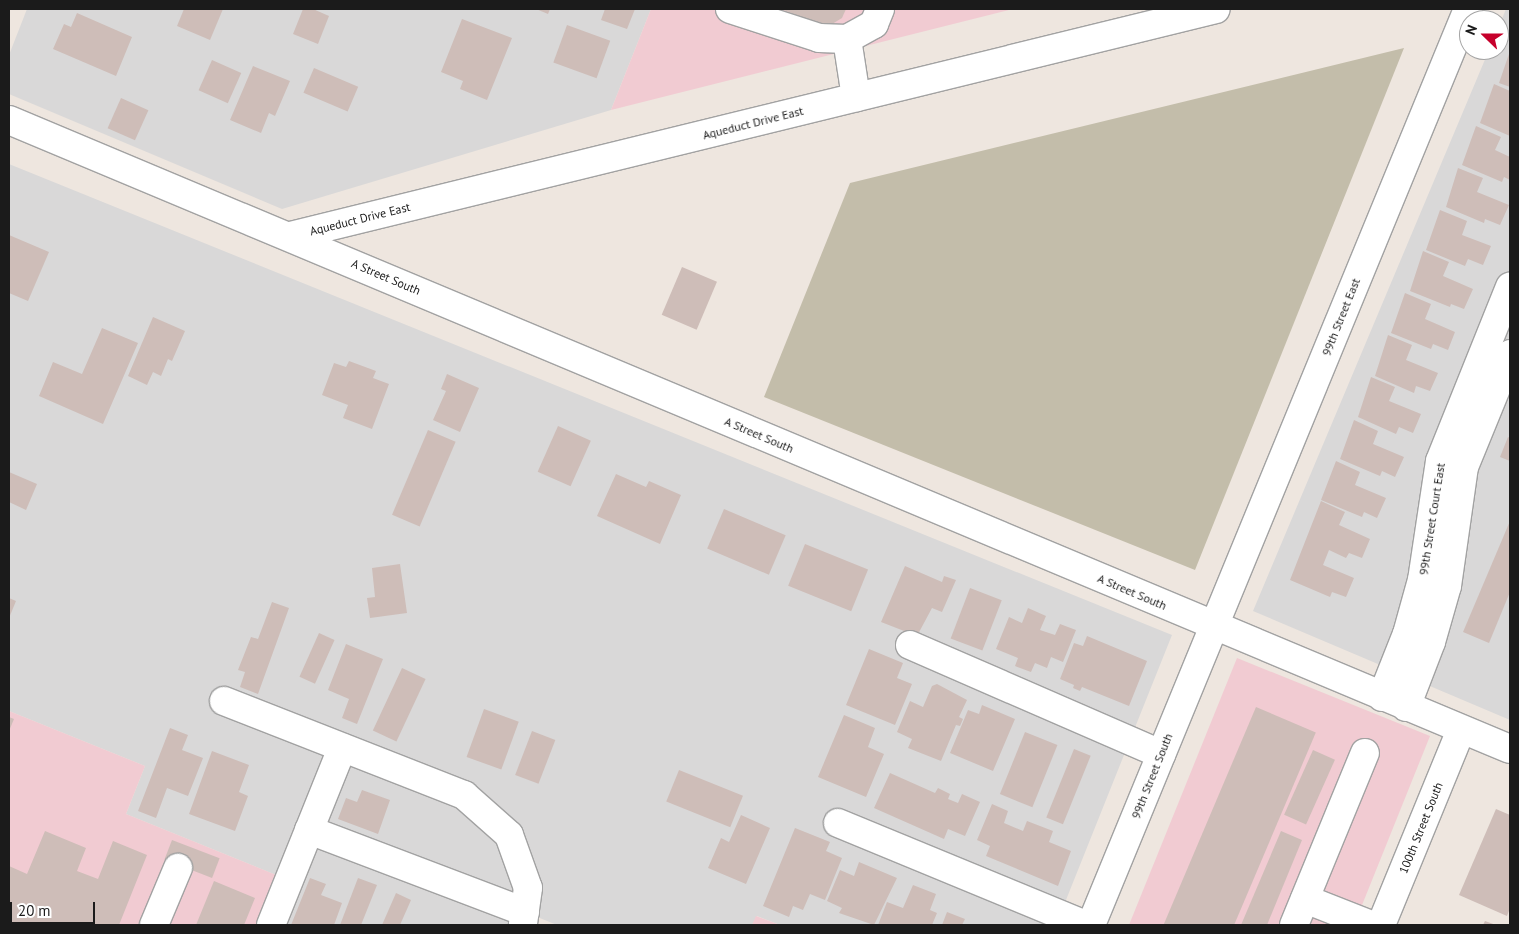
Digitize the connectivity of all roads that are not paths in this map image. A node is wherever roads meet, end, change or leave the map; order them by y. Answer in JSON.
{"nodes":[{"id":1,"x":730,"y":9,"type":"edge"},
{"id":2,"x":880,"y":9,"type":"edge"},
{"id":3,"x":1216,"y":9,"type":"edge"},
{"id":4,"x":1468,"y":9,"type":"edge"},
{"id":5,"x":847,"y":39,"type":"junction"},
{"id":6,"x":856,"y":97,"type":"junction"},
{"id":7,"x":9,"y":120,"type":"edge"},
{"id":8,"x":290,"y":236,"type":"junction"},
{"id":9,"x":1510,"y":288,"type":"edge"},
{"id":10,"x":1510,"y":354,"type":"edge"},
{"id":11,"x":1213,"y":626,"type":"junction"},
{"id":12,"x":910,"y":645,"type":"dead end"},
{"id":13,"x":224,"y":701,"type":"dead end"},
{"id":14,"x":1394,"y":702,"type":"junction"},
{"id":15,"x":1461,"y":730,"type":"junction"},
{"id":16,"x":342,"y":748,"type":"junction"},
{"id":17,"x":1510,"y":749,"type":"edge"},
{"id":18,"x":1365,"y":753,"type":"dead end"},
{"id":19,"x":1161,"y":754,"type":"junction"},
{"id":20,"x":838,"y":822,"type":"dead end"},
{"id":21,"x":309,"y":830,"type":"junction"},
{"id":22,"x":178,"y":868,"type":"dead end"},
{"id":23,"x":1305,"y":899,"type":"junction"},
{"id":24,"x":524,"y":919,"type":"edge"},
{"id":25,"x":154,"y":925,"type":"edge"},
{"id":26,"x":271,"y":925,"type":"edge"},
{"id":27,"x":1086,"y":925,"type":"edge"},
{"id":28,"x":1091,"y":925,"type":"edge"},
{"id":29,"x":1294,"y":925,"type":"edge"},
{"id":30,"x":1371,"y":925,"type":"edge"},
{"id":31,"x":1381,"y":925,"type":"edge"}],
"edges":[{"from":1,"to":5,"type":"street"},
{"from":2,"to":5,"type":"street"},
{"from":3,"to":6,"type":"street","name":"Aqueduct Drive East"},
{"from":4,"to":11,"type":"street","name":"99th Street East"},
{"from":5,"to":6,"type":"street"},
{"from":6,"to":8,"type":"street","name":"Aqueduct Drive East"},
{"from":7,"to":8,"type":"street","name":"A Street South"},
{"from":8,"to":11,"type":"street","name":"A Street South"},
{"from":9,"to":14,"type":"street","name":"99th Street Court East"},
{"from":10,"to":14,"type":"street","name":"99th Street Court East"},
{"from":11,"to":14,"type":"street","name":"A Street South"},
{"from":11,"to":19,"type":"street","name":"99th Street South"},
{"from":12,"to":19,"type":"street"},
{"from":13,"to":16,"type":"street"},
{"from":14,"to":15,"type":"street","name":"A Street South"},
{"from":15,"to":17,"type":"street","name":"A Street South"},
{"from":15,"to":31,"type":"street","name":"100th Street South"},
{"from":16,"to":21,"type":"street"},
{"from":16,"to":24,"type":"street"},
{"from":18,"to":23,"type":"street"},
{"from":19,"to":28,"type":"street","name":"99th Street South"},
{"from":20,"to":27,"type":"street"},
{"from":21,"to":24,"type":"street"},
{"from":21,"to":26,"type":"street"},
{"from":22,"to":25,"type":"street"},
{"from":23,"to":29,"type":"street"},
{"from":23,"to":30,"type":"street"}]}
